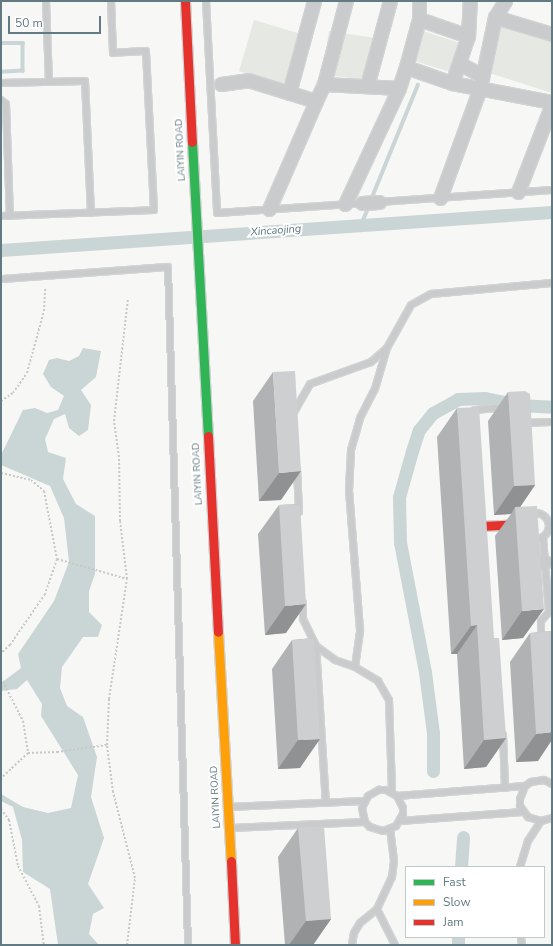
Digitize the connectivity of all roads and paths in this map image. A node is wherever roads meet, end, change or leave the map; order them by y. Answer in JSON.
{"nodes":[{"id":1,"x":46,"y":1,"type":"edge"},
{"id":2,"x":111,"y":1,"type":"edge"},
{"id":3,"x":184,"y":1,"type":"edge"},
{"id":4,"x":206,"y":1,"type":"edge"},
{"id":5,"x":314,"y":1,"type":"edge"},
{"id":6,"x":346,"y":1,"type":"edge"},
{"id":7,"x":390,"y":1,"type":"edge"},
{"id":8,"x":419,"y":1,"type":"edge"},
{"id":9,"x":470,"y":1,"type":"edge"},
{"id":10,"x":505,"y":1,"type":"edge"},
{"id":11,"x":495,"y":17,"type":"junction"},
{"id":12,"x":419,"y":19,"type":"junction"},
{"id":13,"x":552,"y":34,"type":"edge"},
{"id":14,"x":468,"y":36,"type":"junction"},
{"id":15,"x":459,"y":63,"type":"junction"},
{"id":16,"x":406,"y":68,"type":"junction"},
{"id":17,"x":49,"y":82,"type":"junction"},
{"id":18,"x":481,"y":82,"type":"junction"},
{"id":19,"x":1,"y":83,"type":"edge"},
{"id":20,"x":452,"y":83,"type":"junction"},
{"id":21,"x":221,"y":84,"type":"dead end"},
{"id":22,"x":324,"y":84,"type":"junction"},
{"id":23,"x":367,"y":86,"type":"junction"},
{"id":24,"x":399,"y":88,"type":"junction"},
{"id":25,"x":289,"y":93,"type":"junction"},
{"id":26,"x":1,"y":100,"type":"edge"},
{"id":27,"x":316,"y":101,"type":"junction"},
{"id":28,"x":552,"y":103,"type":"edge"},
{"id":29,"x":548,"y":126,"type":"edge"},
{"id":30,"x":552,"y":190,"type":"edge"},
{"id":31,"x":518,"y":192,"type":"junction"},
{"id":32,"x":440,"y":198,"type":"junction"},
{"id":33,"x":346,"y":204,"type":"junction"},
{"id":34,"x":269,"y":209,"type":"junction"},
{"id":35,"x":91,"y":213,"type":"junction"},
{"id":36,"x":1,"y":216,"type":"edge"},
{"id":37,"x":10,"y":216,"type":"junction"},
{"id":38,"x":1,"y":279,"type":"edge"},
{"id":39,"x":552,"y":283,"type":"edge"},
{"id":40,"x":45,"y":289,"type":"dead end"},
{"id":41,"x":128,"y":298,"type":"dead end"},
{"id":42,"x":387,"y":348,"type":"junction"},
{"id":43,"x":1,"y":401,"type":"edge"},
{"id":44,"x":295,"y":417,"type":"edge"},
{"id":45,"x":475,"y":418,"type":"edge"},
{"id":46,"x":552,"y":422,"type":"edge"},
{"id":47,"x":297,"y":464,"type":"edge"},
{"id":48,"x":1,"y":473,"type":"edge"},
{"id":49,"x":299,"y":518,"type":"edge"},
{"id":50,"x":522,"y":524,"type":"junction"},
{"id":51,"x":481,"y":526,"type":"edge"},
{"id":52,"x":551,"y":526,"type":"edge"},
{"id":53,"x":543,"y":537,"type":"junction"},
{"id":54,"x":57,"y":559,"type":"junction"},
{"id":55,"x":545,"y":562,"type":"junction"},
{"id":56,"x":528,"y":563,"type":"edge"},
{"id":57,"x":127,"y":579,"type":"junction"},
{"id":58,"x":302,"y":596,"type":"edge"},
{"id":59,"x":549,"y":635,"type":"edge"},
{"id":60,"x":541,"y":637,"type":"junction"},
{"id":61,"x":316,"y":646,"type":"junction"},
{"id":62,"x":542,"y":649,"type":"edge"},
{"id":63,"x":1,"y":653,"type":"edge"},
{"id":64,"x":356,"y":667,"type":"junction"},
{"id":65,"x":1,"y":678,"type":"edge"},
{"id":66,"x":502,"y":724,"type":"edge"},
{"id":67,"x":107,"y":745,"type":"junction"},
{"id":68,"x":28,"y":752,"type":"junction"},
{"id":69,"x":1,"y":778,"type":"edge"},
{"id":70,"x":551,"y":781,"type":"edge"},
{"id":71,"x":525,"y":786,"type":"junction"},
{"id":72,"x":505,"y":788,"type":"junction"},
{"id":73,"x":395,"y":794,"type":"junction"},
{"id":74,"x":364,"y":801,"type":"junction"},
{"id":75,"x":326,"y":803,"type":"junction"},
{"id":76,"x":227,"y":807,"type":"junction"},
{"id":77,"x":1,"y":809,"type":"edge"},
{"id":78,"x":523,"y":812,"type":"junction"},
{"id":79,"x":552,"y":818,"type":"edge"},
{"id":80,"x":400,"y":821,"type":"junction"},
{"id":81,"x":541,"y":821,"type":"junction"},
{"id":82,"x":365,"y":822,"type":"junction"},
{"id":83,"x":229,"y":828,"type":"junction"},
{"id":84,"x":390,"y":830,"type":"junction"},
{"id":85,"x":520,"y":866,"type":"edge"},
{"id":86,"x":377,"y":909,"type":"junction"},
{"id":87,"x":44,"y":945,"type":"edge"},
{"id":88,"x":127,"y":945,"type":"edge"},
{"id":89,"x":188,"y":945,"type":"edge"},
{"id":90,"x":235,"y":945,"type":"edge"},
{"id":91,"x":352,"y":945,"type":"edge"},
{"id":92,"x":395,"y":945,"type":"edge"}],
"edges":[{"from":1,"to":17,"type":"lane"},
{"from":2,"to":35,"type":"lane"},
{"from":3,"to":76,"type":"street","name":"LAIYIN ROAD"},
{"from":4,"to":34,"type":"lane"},
{"from":5,"to":25,"type":"street"},
{"from":6,"to":22,"type":"street"},
{"from":7,"to":23,"type":"street"},
{"from":8,"to":12,"type":"street"},
{"from":9,"to":14,"type":"street"},
{"from":10,"to":11,"type":"street"},
{"from":11,"to":13,"type":"street"},
{"from":11,"to":18,"type":"street"},
{"from":12,"to":14,"type":"street"},
{"from":12,"to":16,"type":"street"},
{"from":14,"to":15,"type":"street"},
{"from":15,"to":18,"type":"street"},
{"from":15,"to":20,"type":"street"},
{"from":16,"to":20,"type":"street"},
{"from":16,"to":24,"type":"street"},
{"from":17,"to":19,"type":"lane"},
{"from":17,"to":35,"type":"lane"},
{"from":18,"to":20,"type":"street"},
{"from":18,"to":28,"type":"street"},
{"from":18,"to":32,"type":"street"},
{"from":21,"to":25,"type":"street"},
{"from":22,"to":23,"type":"street"},
{"from":22,"to":27,"type":"street"},
{"from":23,"to":24,"type":"street"},
{"from":24,"to":33,"type":"street"},
{"from":25,"to":27,"type":"street"},
{"from":26,"to":37,"type":"lane"},
{"from":27,"to":34,"type":"street"},
{"from":28,"to":29,"type":"street"},
{"from":29,"to":31,"type":"street"},
{"from":30,"to":31,"type":"lane"},
{"from":31,"to":32,"type":"lane"},
{"from":32,"to":33,"type":"lane"},
{"from":33,"to":34,"type":"lane"},
{"from":35,"to":37,"type":"lane"},
{"from":36,"to":37,"type":"lane"},
{"from":38,"to":89,"type":"lane"},
{"from":39,"to":42,"type":"lane"},
{"from":40,"to":43,"type":"path"},
{"from":41,"to":57,"type":"path"},
{"from":42,"to":44,"type":"lane"},
{"from":42,"to":64,"type":"lane"},
{"from":45,"to":46,"type":"lane"},
{"from":47,"to":49,"type":"lane"},
{"from":48,"to":54,"type":"path"},
{"from":50,"to":51,"type":"street"},
{"from":50,"to":52,"type":"lane"},
{"from":50,"to":53,"type":"lane"},
{"from":52,"to":53,"type":"lane"},
{"from":53,"to":55,"type":"lane"},
{"from":54,"to":57,"type":"path"},
{"from":54,"to":63,"type":"path"},
{"from":55,"to":56,"type":"street"},
{"from":55,"to":60,"type":"lane"},
{"from":57,"to":67,"type":"path"},
{"from":58,"to":61,"type":"lane"},
{"from":59,"to":60,"type":"lane"},
{"from":60,"to":62,"type":"lane"},
{"from":61,"to":64,"type":"lane"},
{"from":61,"to":75,"type":"lane"},
{"from":64,"to":73,"type":"lane"},
{"from":65,"to":68,"type":"path"},
{"from":66,"to":72,"type":"lane"},
{"from":67,"to":68,"type":"path"},
{"from":67,"to":88,"type":"path"},
{"from":68,"to":69,"type":"path"},
{"from":70,"to":71,"type":"lane"},
{"from":71,"to":72,"type":"lane"},
{"from":71,"to":78,"type":"lane"},
{"from":72,"to":73,"type":"lane"},
{"from":73,"to":74,"type":"lane"},
{"from":73,"to":80,"type":"lane"},
{"from":74,"to":75,"type":"lane"},
{"from":74,"to":82,"type":"lane"},
{"from":75,"to":76,"type":"lane"},
{"from":76,"to":83,"type":"street","name":"LAIYIN ROAD"},
{"from":77,"to":87,"type":"path"},
{"from":78,"to":80,"type":"lane"},
{"from":78,"to":81,"type":"lane"},
{"from":79,"to":81,"type":"lane"},
{"from":80,"to":84,"type":"lane"},
{"from":81,"to":85,"type":"lane"},
{"from":82,"to":83,"type":"lane"},
{"from":82,"to":84,"type":"lane"},
{"from":83,"to":90,"type":"street","name":"LAIYIN ROAD"},
{"from":84,"to":86,"type":"lane"},
{"from":86,"to":91,"type":"lane"},
{"from":86,"to":92,"type":"lane"}]}
